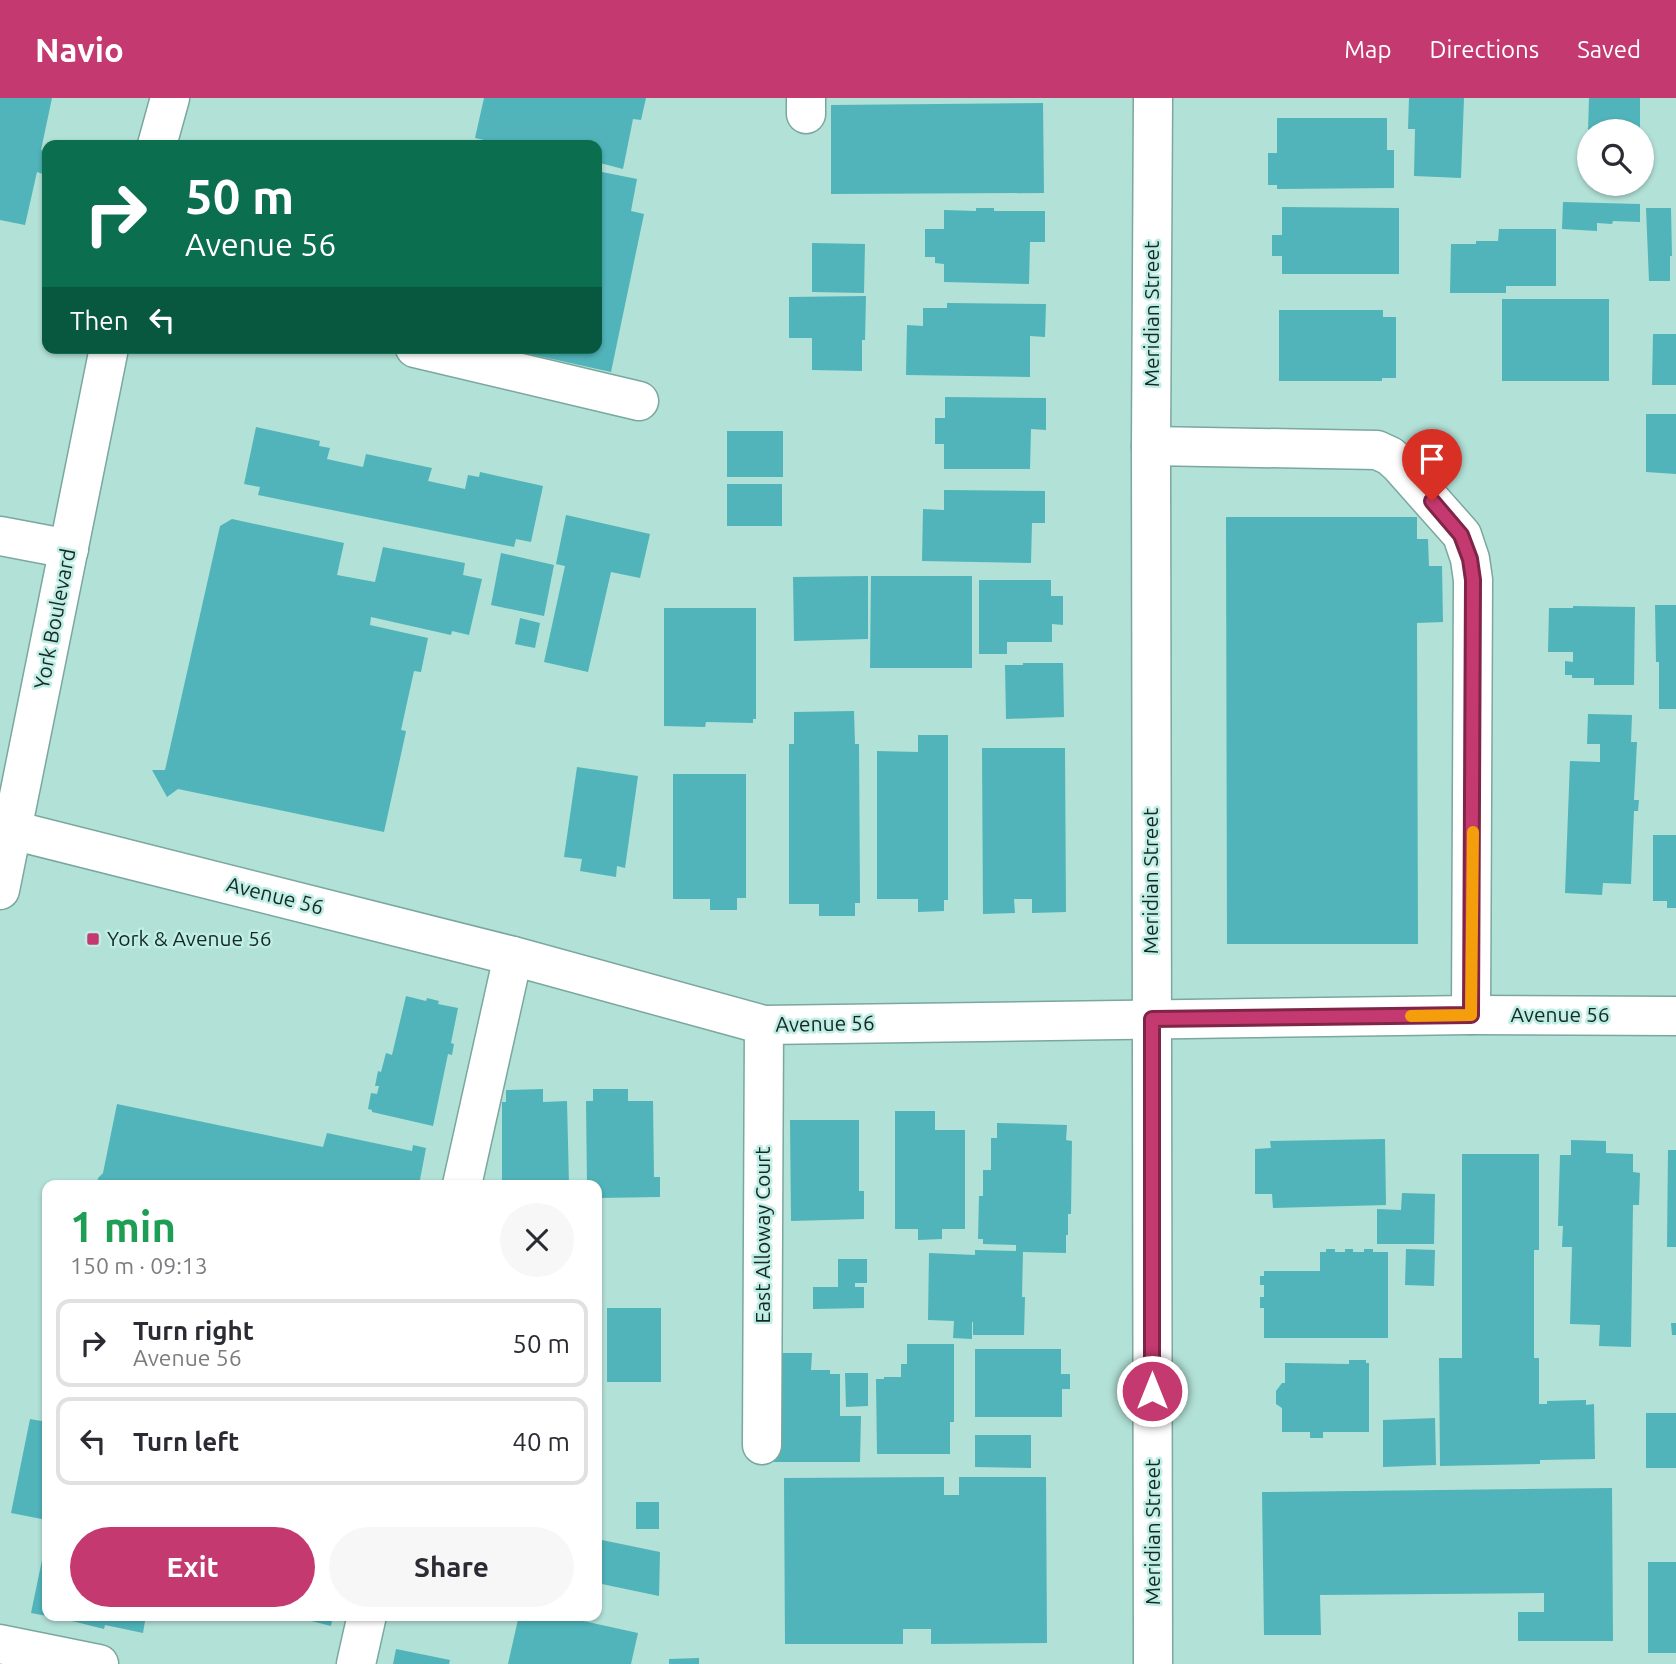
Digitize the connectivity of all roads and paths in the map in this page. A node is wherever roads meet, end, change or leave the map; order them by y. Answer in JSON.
{"nodes":[{"id":1,"x":170,"y":98,"type":"edge"},
{"id":2,"x":1153,"y":98,"type":"edge"},
{"id":3,"x":158,"y":140,"type":"edge"},
{"id":4,"x":108,"y":354,"type":"edge"},
{"id":5,"x":440,"y":354,"type":"edge"},
{"id":6,"x":639,"y":401,"type":"dead end"},
{"id":7,"x":1151,"y":446,"type":"junction"},
{"id":8,"x":0,"y":536,"type":"edge"},
{"id":9,"x":68,"y":549,"type":"junction"},
{"id":10,"x":6,"y":829,"type":"edge"},
{"id":11,"x":0,"y":890,"type":"edge"},
{"id":12,"x":513,"y":956,"type":"junction"},
{"id":13,"x":1471,"y":1015,"type":"junction"},
{"id":14,"x":1676,"y":1016,"type":"edge"},
{"id":15,"x":1152,"y":1019,"type":"junction"},
{"id":16,"x":764,"y":1025,"type":"junction"},
{"id":17,"x":464,"y":1180,"type":"edge"},
{"id":18,"x":762,"y":1445,"type":"dead end"},
{"id":19,"x":366,"y":1621,"type":"edge"},
{"id":20,"x":0,"y":1644,"type":"edge"},
{"id":21,"x":99,"y":1664,"type":"edge"},
{"id":22,"x":356,"y":1664,"type":"edge"},
{"id":23,"x":1153,"y":1664,"type":"edge"}],
"edges":[{"from":1,"to":3,"type":"street"},
{"from":2,"to":7,"type":"street","name":"Meridian Street"},
{"from":4,"to":9,"type":"street","name":"York Boulevard"},
{"from":5,"to":6,"type":"street"},
{"from":7,"to":13,"type":"street"},
{"from":7,"to":15,"type":"street","name":"Meridian Street"},
{"from":8,"to":9,"type":"street"},
{"from":9,"to":10,"type":"street","name":"York Boulevard"},
{"from":10,"to":11,"type":"street","name":"York Boulevard"},
{"from":10,"to":12,"type":"street","name":"Avenue 56"},
{"from":12,"to":16,"type":"street","name":"Avenue 56"},
{"from":12,"to":17,"type":"street"},
{"from":13,"to":14,"type":"street","name":"Avenue 56"},
{"from":13,"to":15,"type":"street","name":"Avenue 56"},
{"from":15,"to":16,"type":"street","name":"Avenue 56"},
{"from":15,"to":23,"type":"street","name":"Meridian Street"},
{"from":16,"to":18,"type":"street","name":"East Alloway Court"},
{"from":19,"to":22,"type":"street"},
{"from":20,"to":21,"type":"street"}]}
